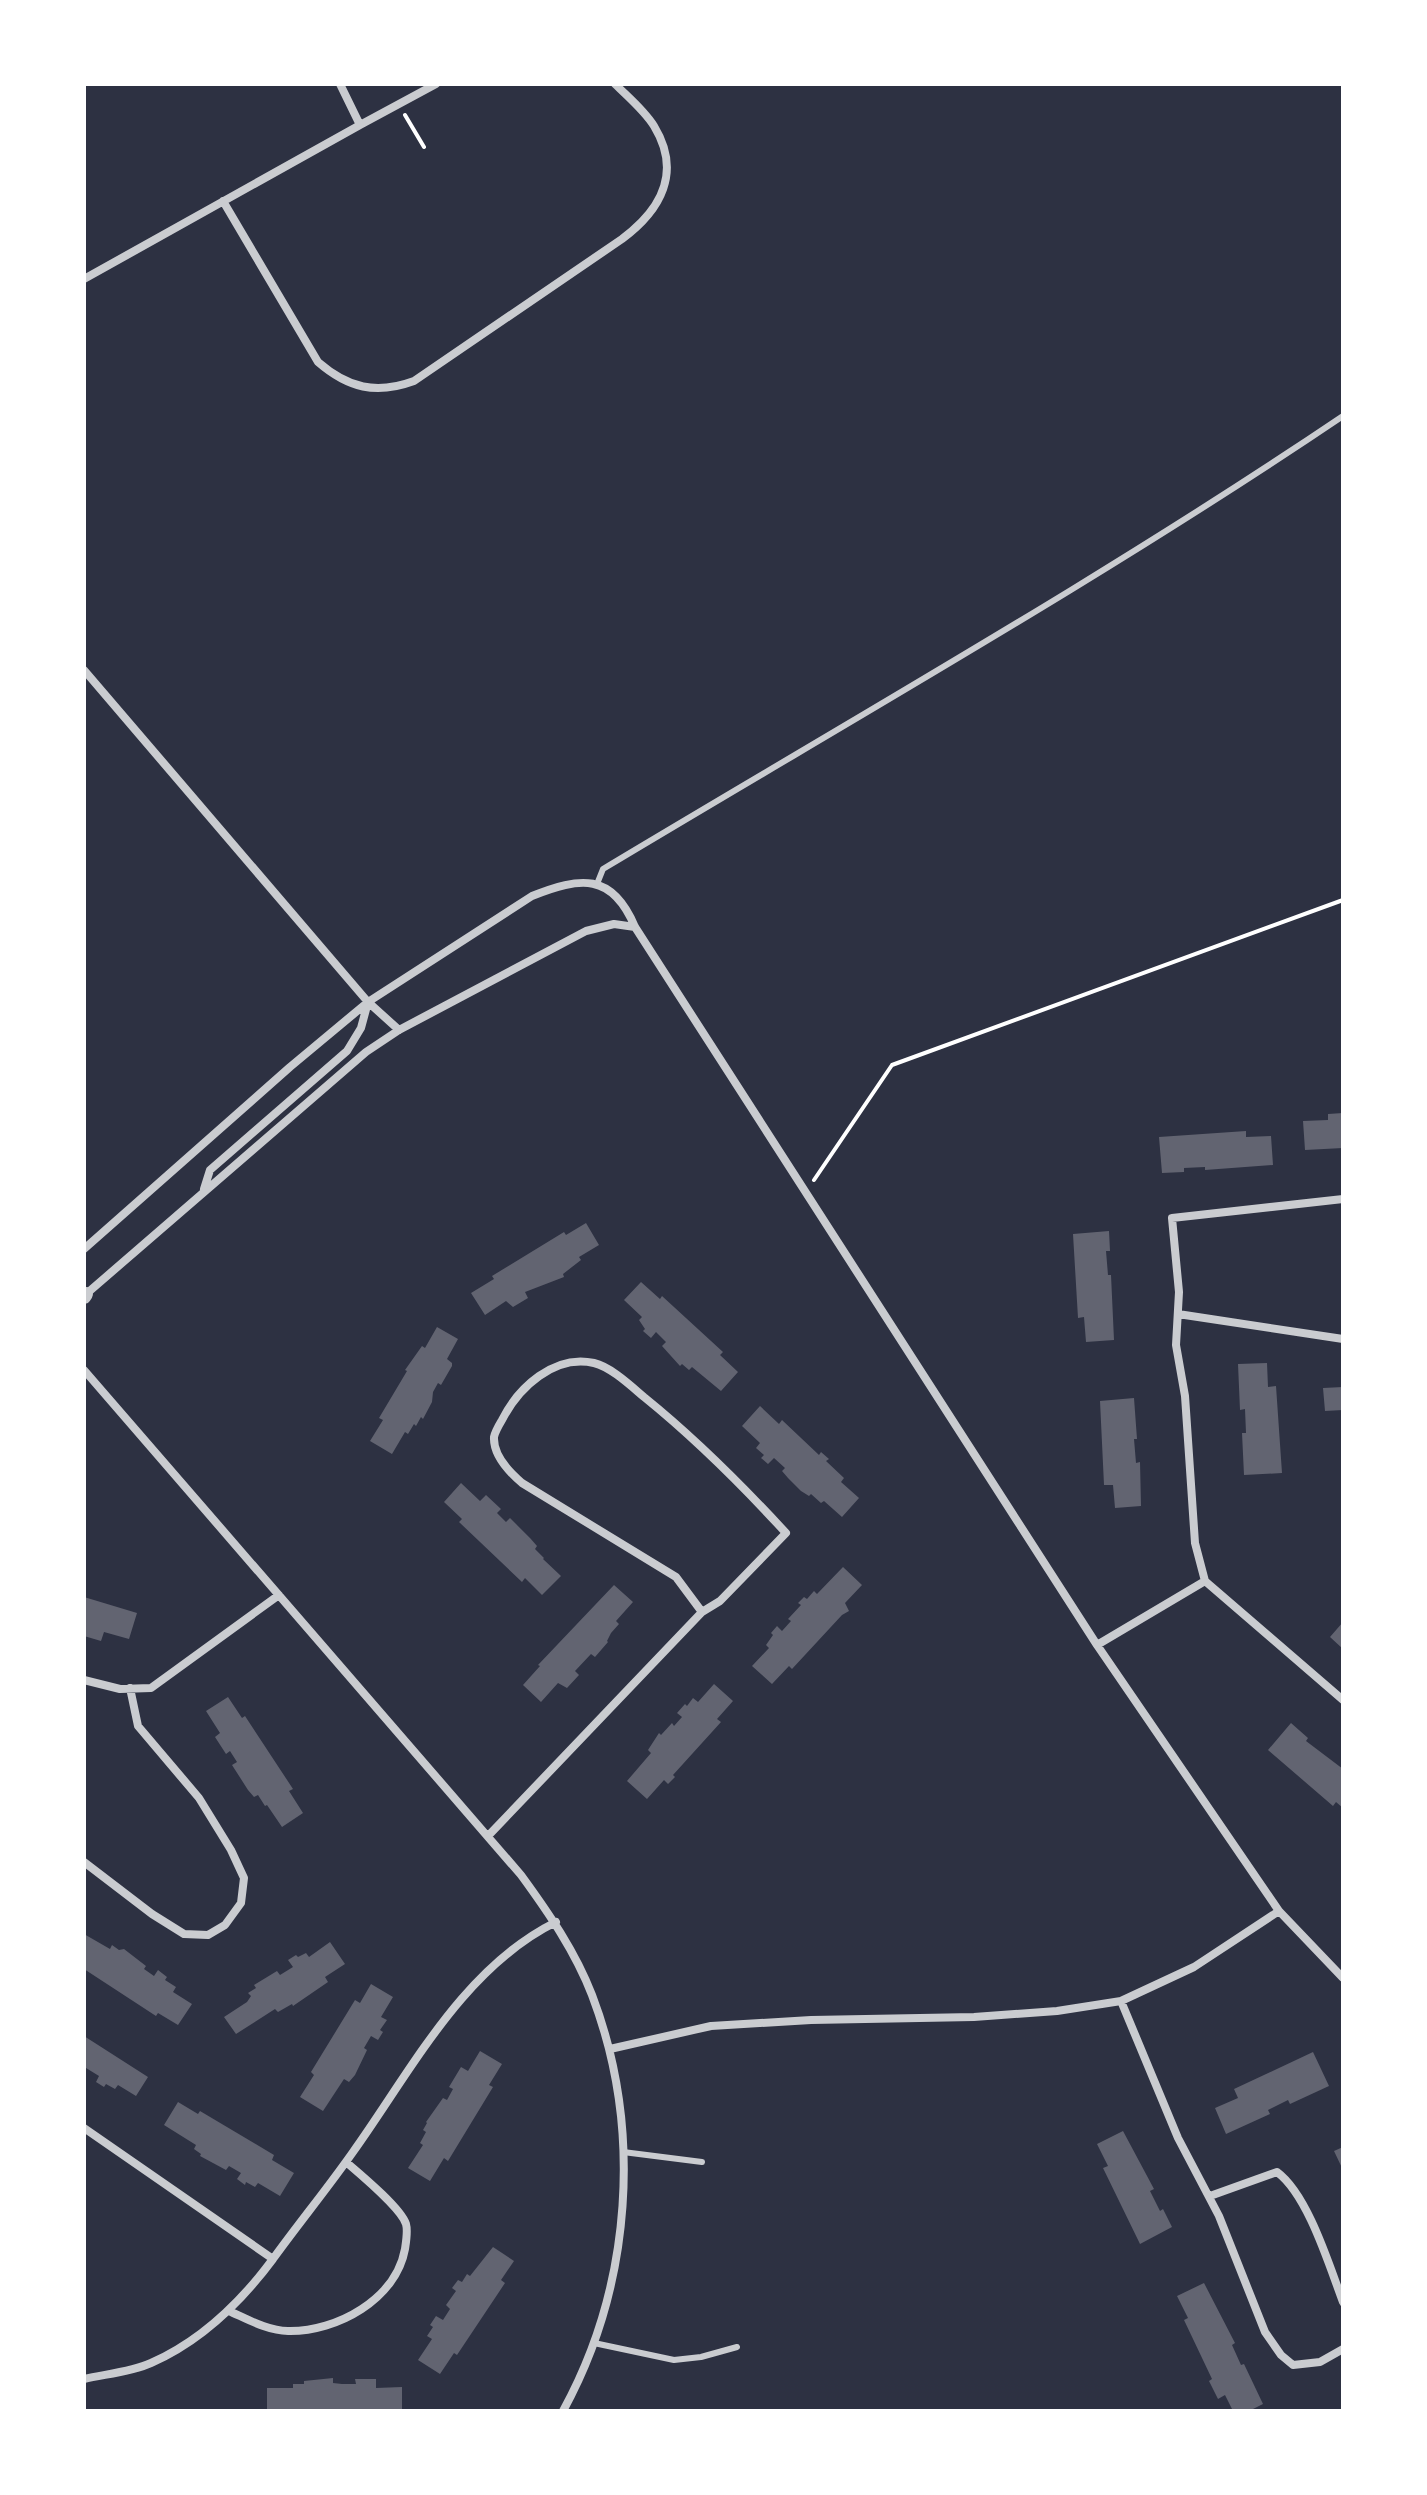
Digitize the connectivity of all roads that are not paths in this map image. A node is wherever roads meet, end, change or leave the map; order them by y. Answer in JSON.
{"nodes":[{"id":1,"x":340,"y":84,"type":"edge"},
{"id":2,"x":436,"y":84,"type":"edge"},
{"id":3,"x":615,"y":84,"type":"edge"},
{"id":4,"x":360,"y":125,"type":"junction"},
{"id":5,"x":223,"y":201,"type":"junction"},
{"id":6,"x":84,"y":279,"type":"edge"},
{"id":7,"x":1343,"y":416,"type":"edge"},
{"id":8,"x":84,"y":670,"type":"edge"},
{"id":9,"x":597,"y":884,"type":"junction"},
{"id":10,"x":635,"y":927,"type":"junction"},
{"id":11,"x":368,"y":1002,"type":"junction"},
{"id":12,"x":399,"y":1030,"type":"junction"},
{"id":13,"x":204,"y":1190,"type":"junction"},
{"id":14,"x":1343,"y":1199,"type":"edge"},
{"id":15,"x":84,"y":1249,"type":"edge"},
{"id":16,"x":85,"y":1295,"type":"edge"},
{"id":17,"x":1178,"y":1314,"type":"junction"},
{"id":18,"x":1343,"y":1339,"type":"edge"},
{"id":19,"x":84,"y":1370,"type":"edge"},
{"id":20,"x":1205,"y":1581,"type":"junction"},
{"id":21,"x":279,"y":1595,"type":"junction"},
{"id":22,"x":702,"y":1612,"type":"junction"},
{"id":23,"x":1097,"y":1645,"type":"junction"},
{"id":24,"x":84,"y":1680,"type":"edge"},
{"id":25,"x":130,"y":1688,"type":"junction"},
{"id":26,"x":1343,"y":1700,"type":"edge"},
{"id":27,"x":488,"y":1836,"type":"junction"},
{"id":28,"x":84,"y":1862,"type":"edge"},
{"id":29,"x":1279,"y":1911,"type":"junction"},
{"id":30,"x":556,"y":1922,"type":"junction"},
{"id":31,"x":1343,"y":1978,"type":"edge"},
{"id":32,"x":1121,"y":2001,"type":"junction"},
{"id":33,"x":610,"y":2049,"type":"junction"},
{"id":34,"x":84,"y":2128,"type":"edge"},
{"id":35,"x":623,"y":2152,"type":"junction"},
{"id":36,"x":346,"y":2162,"type":"junction"},
{"id":37,"x":702,"y":2162,"type":"dead end"},
{"id":38,"x":1210,"y":2196,"type":"junction"},
{"id":39,"x":273,"y":2259,"type":"junction"},
{"id":40,"x":1343,"y":2302,"type":"edge"},
{"id":41,"x":229,"y":2311,"type":"junction"},
{"id":42,"x":594,"y":2343,"type":"junction"},
{"id":43,"x":737,"y":2347,"type":"dead end"},
{"id":44,"x":1343,"y":2349,"type":"edge"},
{"id":45,"x":84,"y":2379,"type":"edge"},
{"id":46,"x":563,"y":2411,"type":"edge"}],
"edges":[{"from":1,"to":4,"type":"street"},
{"from":2,"to":4,"type":"street"},
{"from":3,"to":5,"type":"street"},
{"from":4,"to":5,"type":"street"},
{"from":5,"to":6,"type":"street"},
{"from":7,"to":9,"type":"lane"},
{"from":8,"to":11,"type":"street"},
{"from":9,"to":10,"type":"street"},
{"from":9,"to":11,"type":"street"},
{"from":10,"to":12,"type":"street"},
{"from":10,"to":23,"type":"street"},
{"from":11,"to":12,"type":"street"},
{"from":11,"to":13,"type":"street"},
{"from":11,"to":15,"type":"street"},
{"from":12,"to":13,"type":"street"},
{"from":13,"to":16,"type":"street"},
{"from":14,"to":17,"type":"street"},
{"from":17,"to":18,"type":"street"},
{"from":17,"to":20,"type":"street"},
{"from":19,"to":21,"type":"street"},
{"from":20,"to":23,"type":"street"},
{"from":20,"to":26,"type":"street"},
{"from":21,"to":25,"type":"street"},
{"from":21,"to":27,"type":"street"},
{"from":22,"to":22,"type":"street"},
{"from":22,"to":27,"type":"street"},
{"from":23,"to":29,"type":"street"},
{"from":24,"to":25,"type":"street"},
{"from":25,"to":28,"type":"street"},
{"from":27,"to":30,"type":"street"},
{"from":29,"to":31,"type":"street"},
{"from":29,"to":32,"type":"street"},
{"from":30,"to":33,"type":"street"},
{"from":30,"to":36,"type":"street"},
{"from":32,"to":33,"type":"street"},
{"from":32,"to":38,"type":"street"},
{"from":33,"to":35,"type":"street"},
{"from":34,"to":39,"type":"street"},
{"from":35,"to":37,"type":"lane"},
{"from":35,"to":42,"type":"street"},
{"from":36,"to":39,"type":"street"},
{"from":36,"to":41,"type":"street"},
{"from":38,"to":40,"type":"street"},
{"from":38,"to":44,"type":"street"},
{"from":39,"to":41,"type":"street"},
{"from":41,"to":45,"type":"street"},
{"from":42,"to":43,"type":"lane"},
{"from":42,"to":46,"type":"street"}]}
